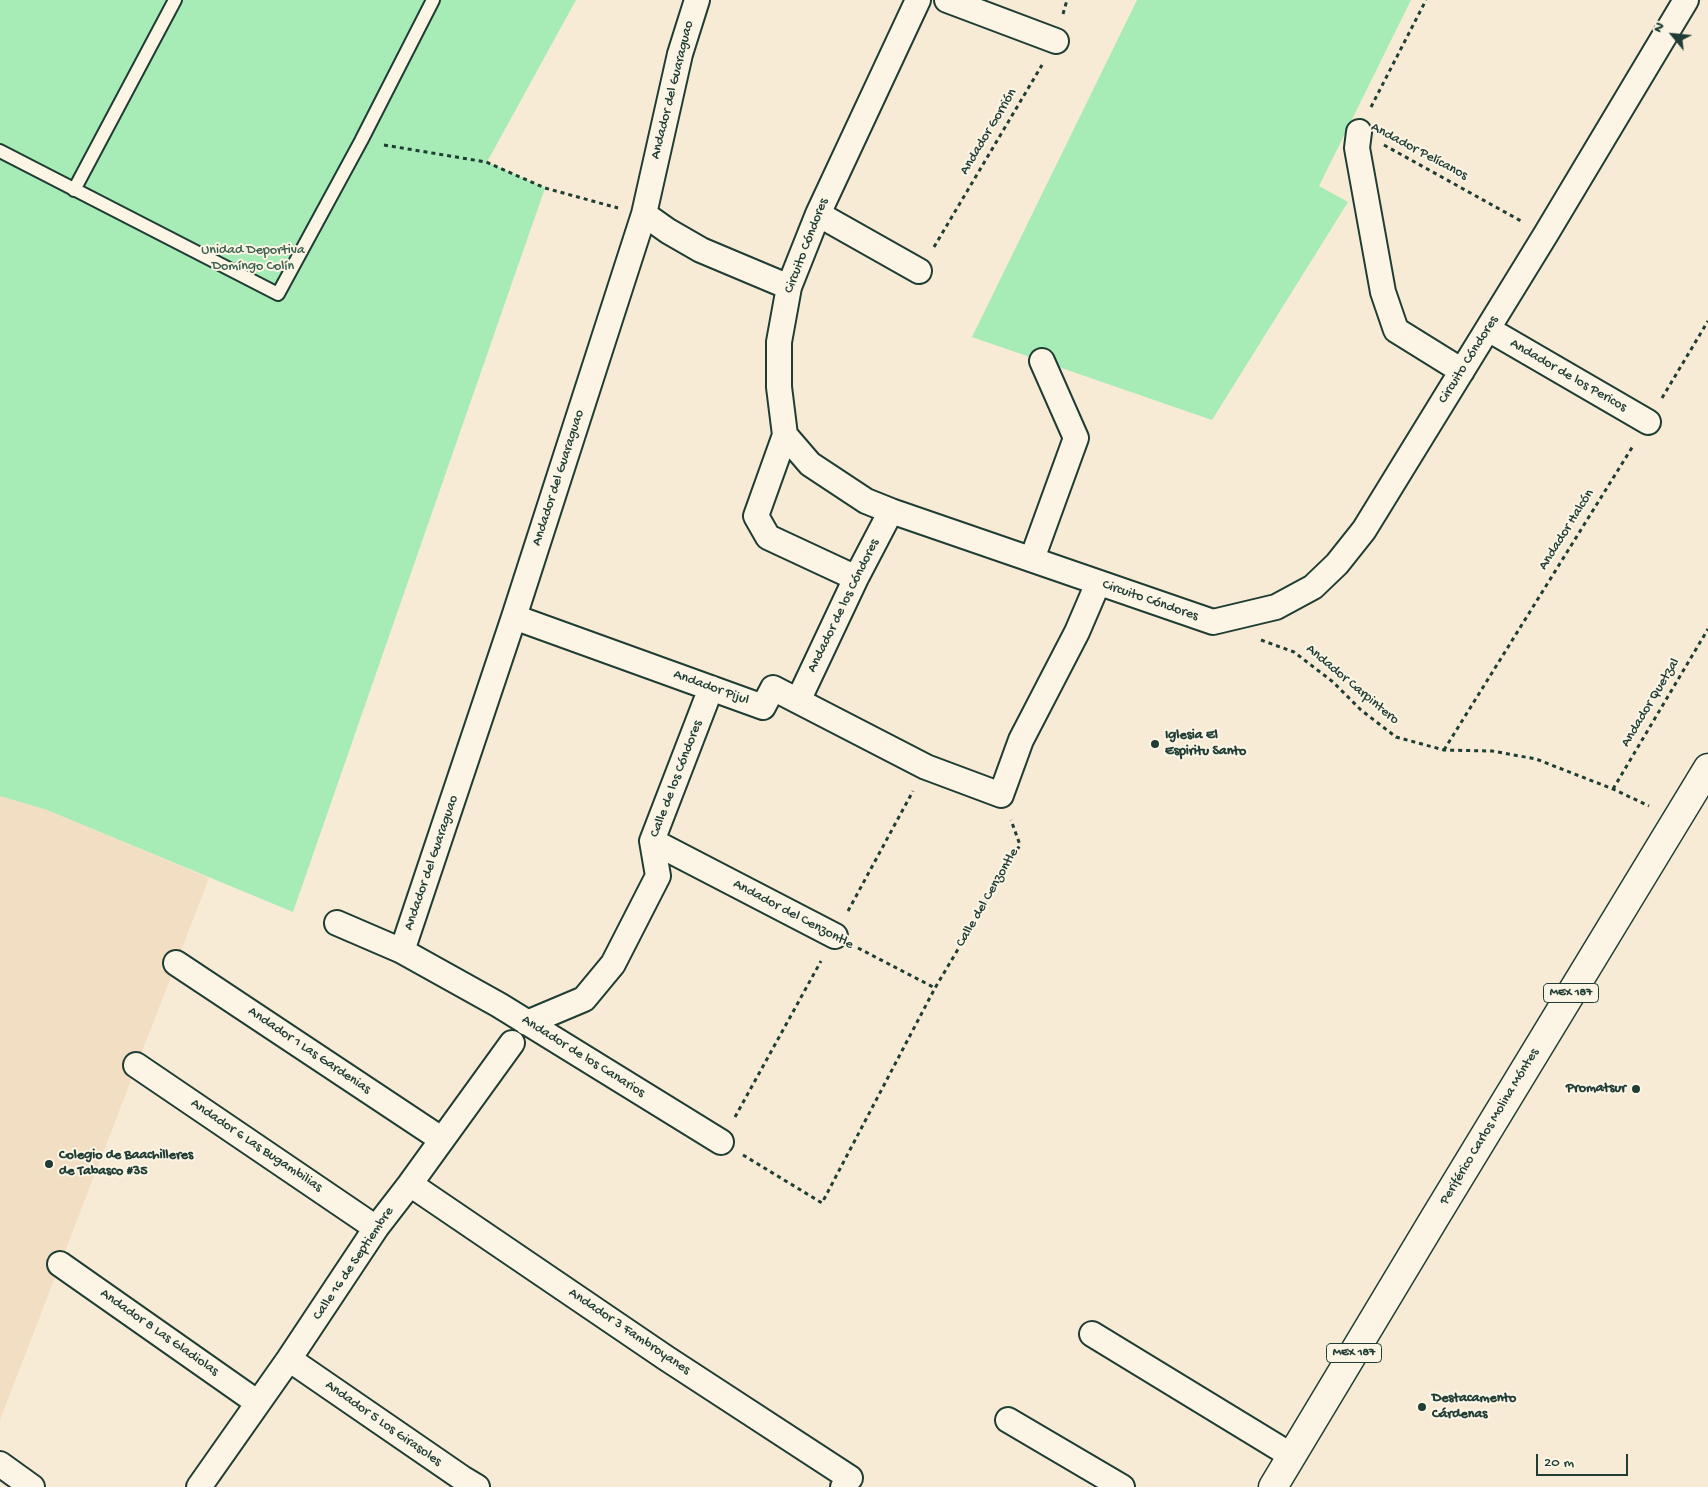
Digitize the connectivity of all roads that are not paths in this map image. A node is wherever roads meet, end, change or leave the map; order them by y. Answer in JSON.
{"nodes":[{"id":1,"x":176,"y":0,"type":"edge"},
{"id":2,"x":433,"y":0,"type":"edge"},
{"id":3,"x":697,"y":0,"type":"edge"},
{"id":4,"x":918,"y":0,"type":"edge"},
{"id":5,"x":947,"y":0,"type":"edge"},
{"id":6,"x":1686,"y":0,"type":"edge"},
{"id":7,"x":1056,"y":41,"type":"road end"},
{"id":8,"x":1359,"y":132,"type":"road end"},
{"id":9,"x":0,"y":151,"type":"edge"},
{"id":10,"x":74,"y":190,"type":"junction"},
{"id":11,"x":644,"y":214,"type":"junction"},
{"id":12,"x":818,"y":214,"type":"junction"},
{"id":13,"x":920,"y":271,"type":"road end"},
{"id":14,"x":789,"y":287,"type":"junction"},
{"id":15,"x":1488,"y":329,"type":"junction"},
{"id":16,"x":1042,"y":362,"type":"dead end"},
{"id":17,"x":1462,"y":371,"type":"junction"},
{"id":18,"x":1648,"y":422,"type":"road end"},
{"id":19,"x":785,"y":435,"type":"junction"},
{"id":20,"x":891,"y":511,"type":"junction"},
{"id":21,"x":1032,"y":559,"type":"junction"},
{"id":22,"x":856,"y":578,"type":"junction"},
{"id":23,"x":1098,"y":583,"type":"junction"},
{"id":24,"x":514,"y":617,"type":"junction"},
{"id":25,"x":711,"y":688,"type":"junction"},
{"id":26,"x":798,"y":701,"type":"junction"},
{"id":27,"x":1708,"y":768,"type":"edge"},
{"id":28,"x":652,"y":841,"type":"junction"},
{"id":29,"x":337,"y":923,"type":"dead end"},
{"id":30,"x":834,"y":936,"type":"road end"},
{"id":31,"x":402,"y":951,"type":"junction"},
{"id":32,"x":176,"y":963,"type":"dead end"},
{"id":33,"x":527,"y":1023,"type":"junction"},
{"id":34,"x":512,"y":1044,"type":"dead end"},
{"id":35,"x":136,"y":1065,"type":"dead end"},
{"id":36,"x":442,"y":1139,"type":"junction"},
{"id":37,"x":721,"y":1142,"type":"road end"},
{"id":38,"x":410,"y":1184,"type":"junction"},
{"id":39,"x":376,"y":1228,"type":"junction"},
{"id":40,"x":60,"y":1264,"type":"dead end"},
{"id":41,"x":1092,"y":1334,"type":"dead end"},
{"id":42,"x":289,"y":1359,"type":"junction"},
{"id":43,"x":258,"y":1403,"type":"junction"},
{"id":44,"x":1008,"y":1420,"type":"dead end"},
{"id":45,"x":1292,"y":1456,"type":"junction"},
{"id":46,"x":0,"y":1464,"type":"edge"},
{"id":47,"x":846,"y":1482,"type":"edge"},
{"id":48,"x":32,"y":1487,"type":"edge"},
{"id":49,"x":198,"y":1487,"type":"edge"},
{"id":50,"x":477,"y":1487,"type":"edge"},
{"id":51,"x":1122,"y":1487,"type":"edge"},
{"id":52,"x":1274,"y":1487,"type":"edge"}],
"edges":[{"from":1,"to":10,"type":"lane"},
{"from":2,"to":10,"type":"lane"},
{"from":3,"to":11,"type":"street","name":"Andador del Guaraguao"},
{"from":4,"to":12,"type":"street","name":"Circuito Cóndores"},
{"from":5,"to":7,"type":"street"},
{"from":6,"to":15,"type":"street","name":"Circuito Cóndores"},
{"from":8,"to":17,"type":"street"},
{"from":9,"to":10,"type":"lane"},
{"from":11,"to":14,"type":"street"},
{"from":11,"to":24,"type":"street","name":"Andador del Guaraguao"},
{"from":12,"to":13,"type":"street"},
{"from":12,"to":14,"type":"street","name":"Circuito Cóndores"},
{"from":14,"to":19,"type":"street","name":"Circuito Cóndores"},
{"from":15,"to":17,"type":"street","name":"Circuito Cóndores"},
{"from":15,"to":18,"type":"street","name":"Andador de los Pericos"},
{"from":16,"to":21,"type":"street"},
{"from":17,"to":23,"type":"street","name":"Circuito Cóndores"},
{"from":19,"to":20,"type":"street","name":"Circuito Cóndores"},
{"from":19,"to":22,"type":"street"},
{"from":20,"to":21,"type":"street","name":"Circuito Cóndores"},
{"from":20,"to":22,"type":"street","name":"Andador de los Cóndores"},
{"from":21,"to":23,"type":"street","name":"Circuito Cóndores"},
{"from":22,"to":26,"type":"street","name":"Andador de los Cóndores"},
{"from":23,"to":26,"type":"street","name":"Andador Pijul"},
{"from":24,"to":25,"type":"street","name":"Andador Pijul"},
{"from":24,"to":31,"type":"street","name":"Andador del Guaraguao"},
{"from":25,"to":26,"type":"street","name":"Andador Pijul"},
{"from":25,"to":28,"type":"street","name":"Calle de los Cóndores"},
{"from":27,"to":45,"type":"main road","name":"Periférico Carlos Molina Móntes","number":"MEX 187"},
{"from":28,"to":30,"type":"street","name":"Andador del Cenzontle"},
{"from":28,"to":33,"type":"street","name":"Calle de los Cóndores"},
{"from":29,"to":31,"type":"street","name":"Andador de los Canarios"},
{"from":31,"to":33,"type":"street","name":"Andador de los Canarios"},
{"from":32,"to":36,"type":"street","name":"Andador 1 Las Gardenias"},
{"from":33,"to":37,"type":"street","name":"Andador de los Canarios"},
{"from":34,"to":36,"type":"street","name":"Calle 16 de Septiembre"},
{"from":35,"to":39,"type":"street","name":"Andador 6 Las Bugambilias"},
{"from":36,"to":38,"type":"street","name":"Calle 16 de Septiembre"},
{"from":38,"to":39,"type":"street","name":"Calle 16 de Septiembre"},
{"from":38,"to":47,"type":"street","name":"Andador 3 Fambroyanes"},
{"from":39,"to":42,"type":"street","name":"Calle 16 de Septiembre"},
{"from":40,"to":43,"type":"street","name":"Andador 8 Las Gladiolas"},
{"from":41,"to":45,"type":"street"},
{"from":42,"to":43,"type":"street","name":"Calle 16 de Septiembre"},
{"from":42,"to":50,"type":"street","name":"Andador 5 Los Girasoles"},
{"from":43,"to":49,"type":"street","name":"Calle 16 de Septiembre"},
{"from":44,"to":51,"type":"street"},
{"from":45,"to":52,"type":"main road","name":"Periférico Carlos Molina Móntes","number":"MEX 187"},
{"from":46,"to":48,"type":"street"}]}
